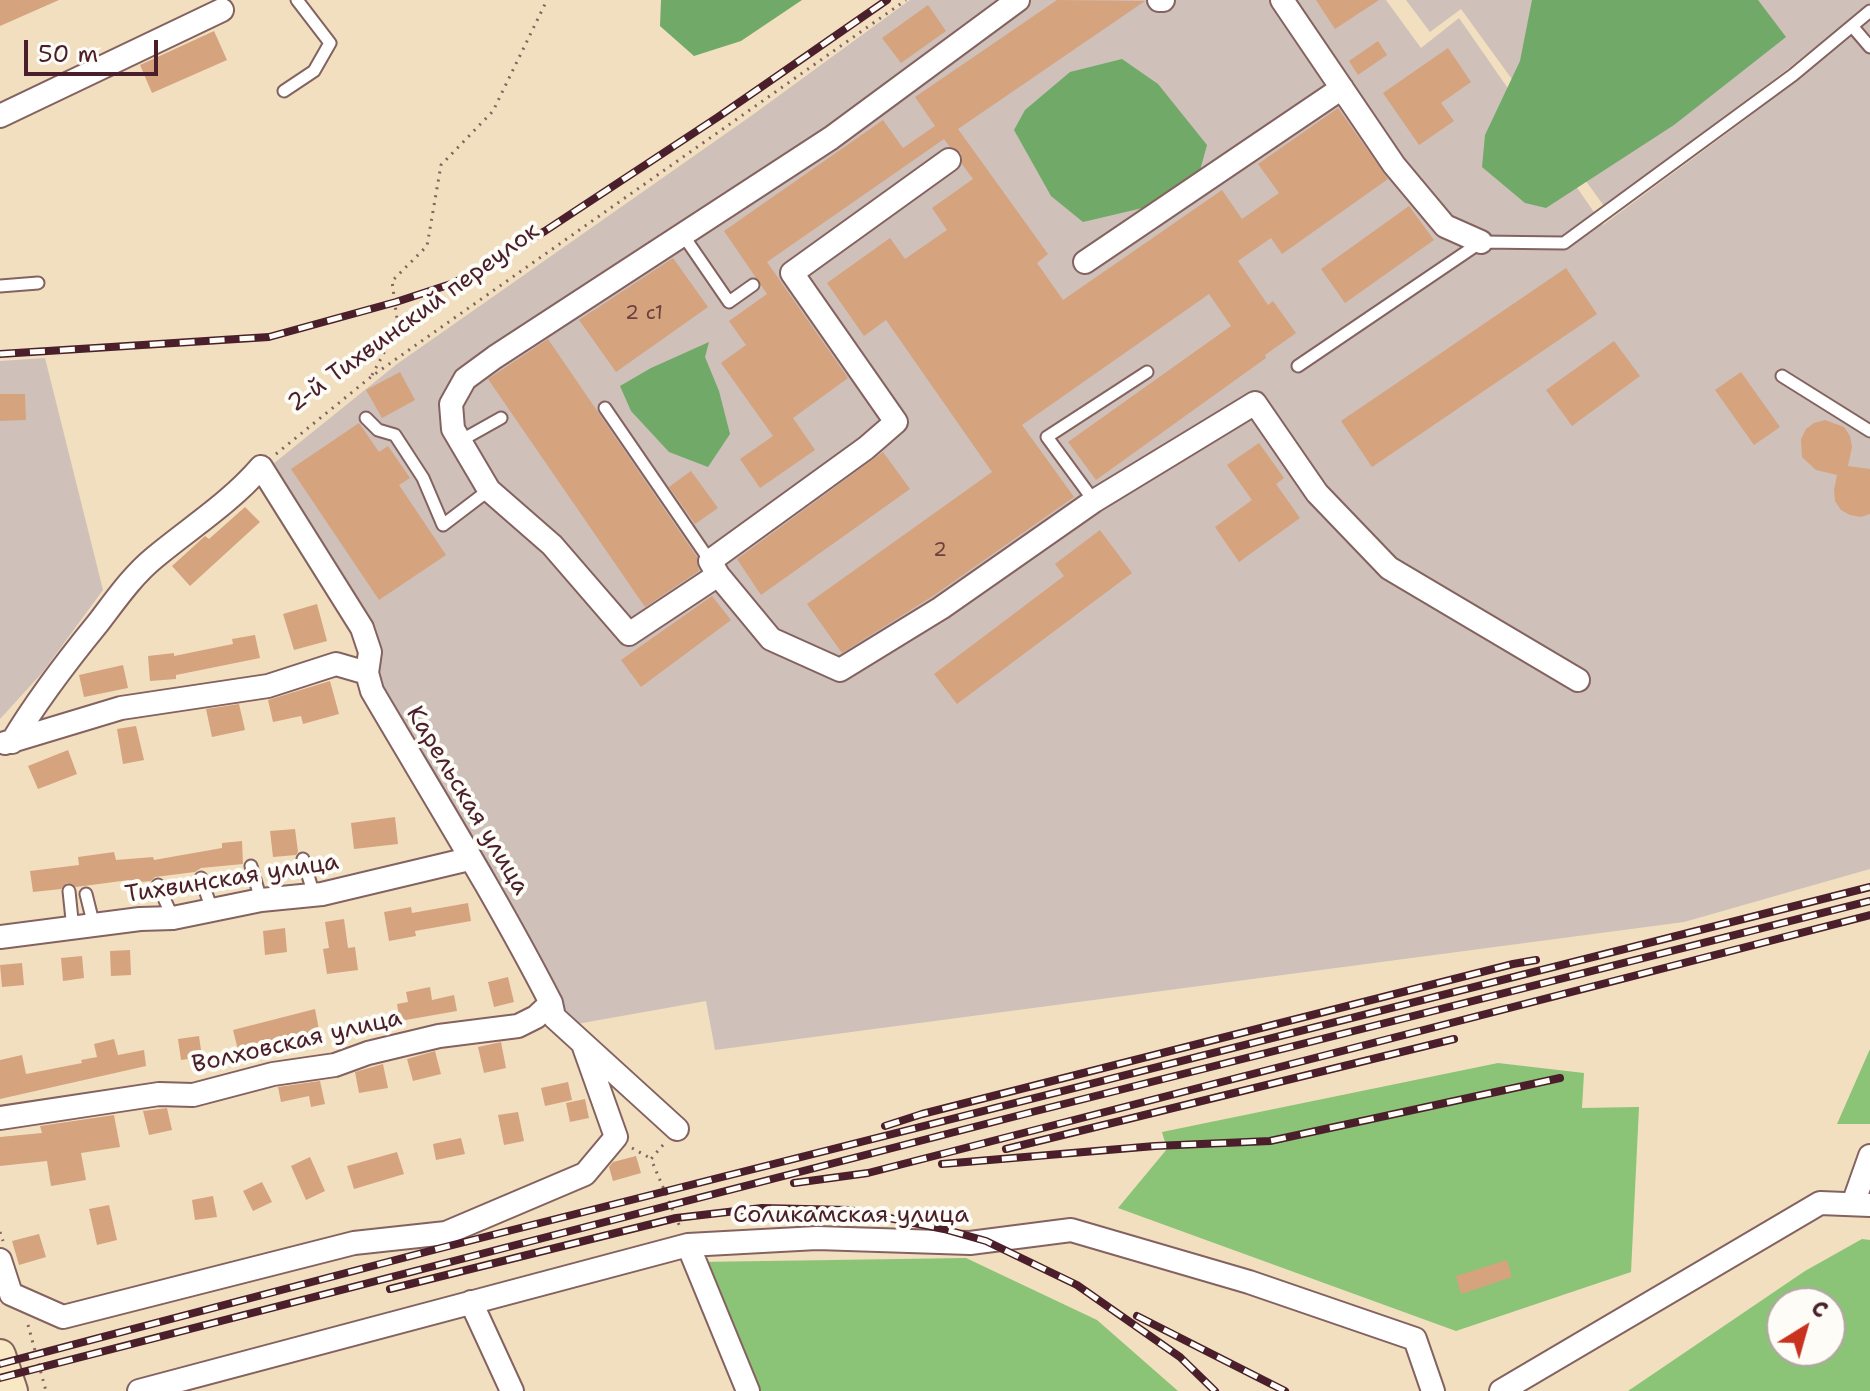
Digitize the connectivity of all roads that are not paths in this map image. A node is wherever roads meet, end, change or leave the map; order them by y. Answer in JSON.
{"nodes":[{"id":1,"x":297,"y":0,"type":"edge"},
{"id":2,"x":1018,"y":0,"type":"edge"},
{"id":3,"x":1282,"y":0,"type":"edge"},
{"id":4,"x":228,"y":5,"type":"edge"},
{"id":5,"x":1870,"y":11,"type":"edge"},
{"id":6,"x":1852,"y":26,"type":"junction"},
{"id":7,"x":1870,"y":47,"type":"edge"},
{"id":8,"x":1342,"y":88,"type":"junction"},
{"id":9,"x":284,"y":91,"type":"dead end"},
{"id":10,"x":0,"y":116,"type":"edge"},
{"id":11,"x":949,"y":160,"type":"dead end"},
{"id":12,"x":683,"y":235,"type":"junction"},
{"id":13,"x":1481,"y":242,"type":"junction"},
{"id":14,"x":1085,"y":262,"type":"dead end"},
{"id":15,"x":38,"y":283,"type":"dead end"},
{"id":16,"x":753,"y":285,"type":"dead end"},
{"id":17,"x":0,"y":286,"type":"edge"},
{"id":18,"x":1298,"y":366,"type":"dead end"},
{"id":19,"x":1147,"y":372,"type":"dead end"},
{"id":20,"x":1782,"y":376,"type":"dead end"},
{"id":21,"x":605,"y":408,"type":"dead end"},
{"id":22,"x":366,"y":418,"type":"dead end"},
{"id":23,"x":501,"y":418,"type":"dead end"},
{"id":24,"x":1870,"y":431,"type":"edge"},
{"id":25,"x":460,"y":441,"type":"junction"},
{"id":26,"x":489,"y":490,"type":"junction"},
{"id":27,"x":1094,"y":501,"type":"junction"},
{"id":28,"x":714,"y":568,"type":"junction"},
{"id":29,"x":367,"y":673,"type":"junction"},
{"id":30,"x":1578,"y":680,"type":"dead end"},
{"id":31,"x":6,"y":743,"type":"edge"},
{"id":32,"x":303,"y":859,"type":"dead end"},
{"id":33,"x":469,"y":859,"type":"junction"},
{"id":34,"x":251,"y":866,"type":"dead end"},
{"id":35,"x":201,"y":878,"type":"dead end"},
{"id":36,"x":158,"y":885,"type":"dead end"},
{"id":37,"x":69,"y":891,"type":"dead end"},
{"id":38,"x":86,"y":894,"type":"dead end"},
{"id":39,"x":314,"y":895,"type":"junction"},
{"id":40,"x":261,"y":900,"type":"junction"},
{"id":41,"x":212,"y":910,"type":"junction"},
{"id":42,"x":173,"y":918,"type":"junction"},
{"id":43,"x":83,"y":928,"type":"junction"},
{"id":44,"x":0,"y":937,"type":"edge"},
{"id":45,"x":551,"y":1003,"type":"junction"},
{"id":46,"x":583,"y":1044,"type":"junction"},
{"id":47,"x":0,"y":1118,"type":"edge"},
{"id":48,"x":677,"y":1129,"type":"road end"},
{"id":49,"x":1870,"y":1156,"type":"edge"},
{"id":50,"x":1862,"y":1205,"type":"edge"},
{"id":51,"x":688,"y":1245,"type":"junction"},
{"id":52,"x":0,"y":1260,"type":"edge"},
{"id":53,"x":471,"y":1302,"type":"junction"},
{"id":54,"x":0,"y":1355,"type":"edge"},
{"id":55,"x":12,"y":1391,"type":"edge"},
{"id":56,"x":139,"y":1391,"type":"edge"},
{"id":57,"x":512,"y":1391,"type":"edge"},
{"id":58,"x":748,"y":1391,"type":"edge"},
{"id":59,"x":1433,"y":1391,"type":"edge"},
{"id":60,"x":1501,"y":1391,"type":"edge"}],
"edges":[{"from":1,"to":9,"type":"lane"},
{"from":2,"to":12,"type":"street"},
{"from":3,"to":8,"type":"street"},
{"from":4,"to":10,"type":"street"},
{"from":5,"to":6,"type":"lane"},
{"from":6,"to":7,"type":"lane"},
{"from":6,"to":13,"type":"lane"},
{"from":8,"to":13,"type":"street"},
{"from":8,"to":14,"type":"street"},
{"from":11,"to":28,"type":"street"},
{"from":12,"to":16,"type":"lane"},
{"from":12,"to":25,"type":"street"},
{"from":13,"to":18,"type":"lane"},
{"from":15,"to":17,"type":"lane"},
{"from":19,"to":27,"type":"lane"},
{"from":20,"to":24,"type":"lane"},
{"from":21,"to":28,"type":"lane"},
{"from":22,"to":26,"type":"lane"},
{"from":23,"to":25,"type":"lane"},
{"from":25,"to":26,"type":"street"},
{"from":26,"to":28,"type":"street"},
{"from":27,"to":28,"type":"street"},
{"from":27,"to":30,"type":"street"},
{"from":29,"to":31,"type":"street"},
{"from":29,"to":31,"type":"street","name":"Карельская улица"},
{"from":29,"to":33,"type":"street","name":"Карельская улица"},
{"from":32,"to":39,"type":"lane"},
{"from":33,"to":39,"type":"street","name":"Тихвинская улица"},
{"from":33,"to":45,"type":"street","name":"Карельская улица"},
{"from":34,"to":40,"type":"lane"},
{"from":35,"to":41,"type":"lane"},
{"from":36,"to":42,"type":"lane"},
{"from":37,"to":43,"type":"lane"},
{"from":38,"to":43,"type":"lane"},
{"from":39,"to":40,"type":"street","name":"Тихвинская улица"},
{"from":40,"to":41,"type":"street","name":"Тихвинская улица"},
{"from":41,"to":42,"type":"street","name":"Тихвинская улица"},
{"from":42,"to":43,"type":"street","name":"Тихвинская улица"},
{"from":43,"to":44,"type":"street","name":"Тихвинская улица"},
{"from":45,"to":46,"type":"street","name":"Карельская улица"},
{"from":45,"to":47,"type":"street","name":"Волховская улица"},
{"from":46,"to":48,"type":"street","name":"Карельская улица"},
{"from":46,"to":52,"type":"street"},
{"from":49,"to":50,"type":"street"},
{"from":50,"to":60,"type":"street"},
{"from":51,"to":53,"type":"street","name":"Соликамская улица"},
{"from":51,"to":58,"type":"street"},
{"from":51,"to":59,"type":"street","name":"Соликамская улица"},
{"from":53,"to":56,"type":"street","name":"Соликамская улица"},
{"from":53,"to":57,"type":"street"},
{"from":54,"to":55,"type":"main road"}]}
